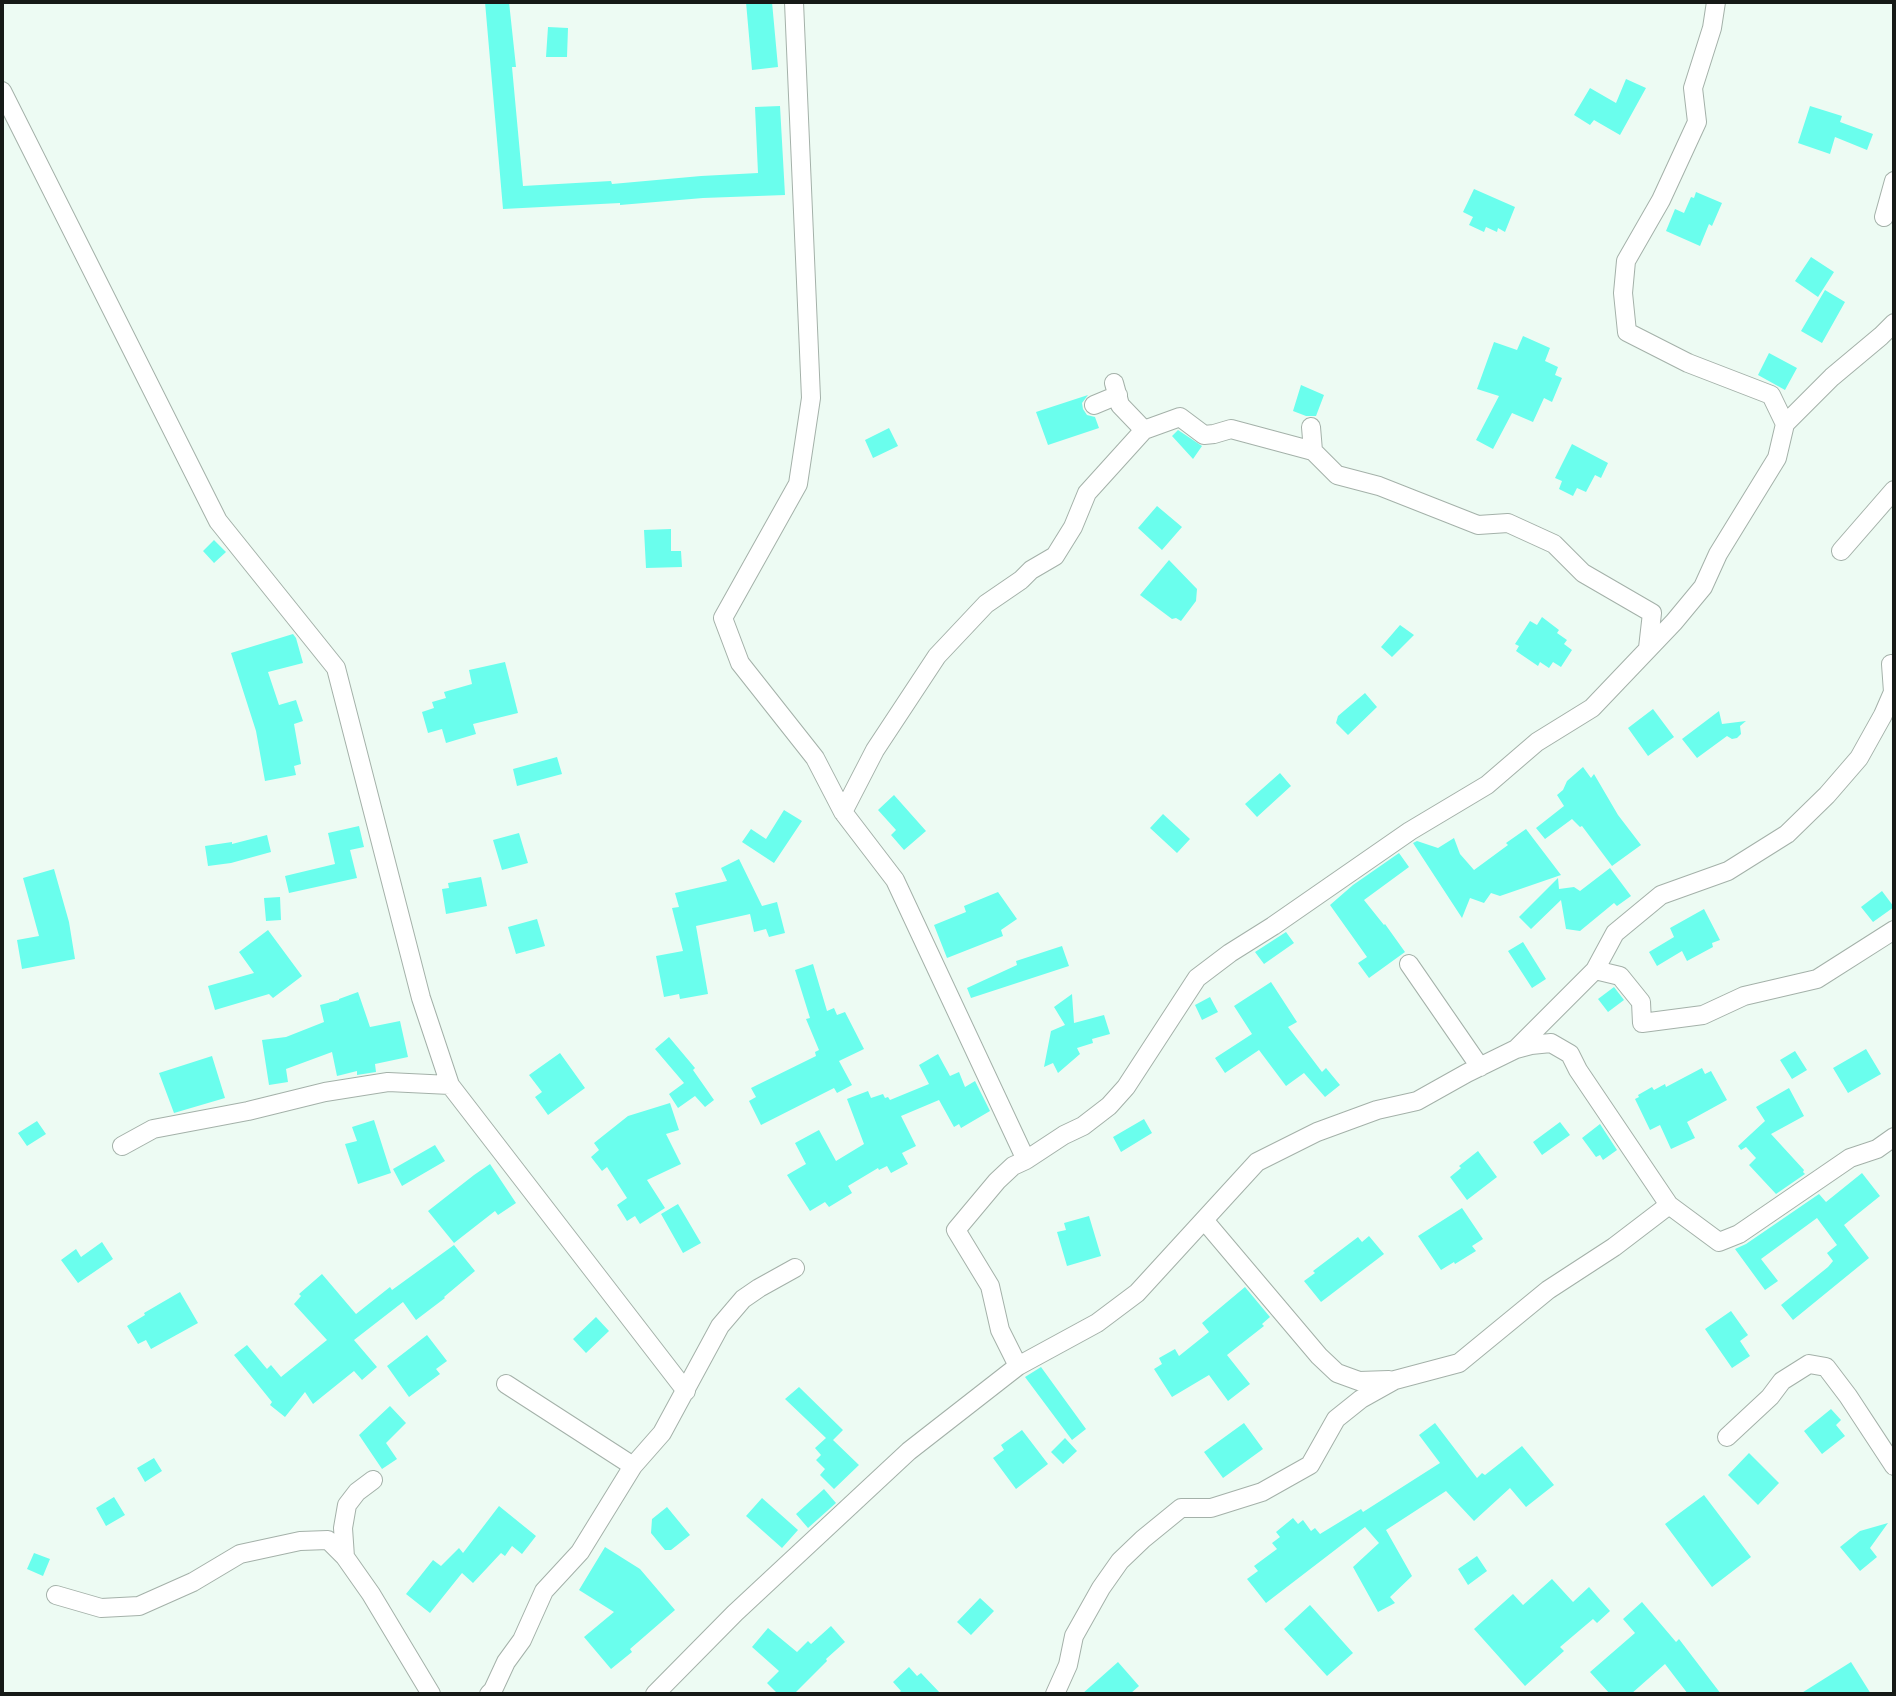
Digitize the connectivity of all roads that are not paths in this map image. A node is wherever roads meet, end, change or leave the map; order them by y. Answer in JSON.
{"nodes":[{"id":1,"x":794,"y":2,"type":"edge"},
{"id":2,"x":1716,"y":2,"type":"edge"},
{"id":3,"x":2,"y":91,"type":"edge"},
{"id":4,"x":1894,"y":181,"type":"edge"},
{"id":5,"x":1884,"y":217,"type":"dead end"},
{"id":6,"x":1894,"y":323,"type":"edge"},
{"id":7,"x":1094,"y":405,"type":"dead end"},
{"id":8,"x":1785,"y":424,"type":"junction"},
{"id":9,"x":1311,"y":427,"type":"dead end"},
{"id":10,"x":1144,"y":430,"type":"junction"},
{"id":11,"x":1313,"y":451,"type":"junction"},
{"id":12,"x":1894,"y":490,"type":"edge"},
{"id":13,"x":1841,"y":551,"type":"dead end"},
{"id":14,"x":1648,"y":648,"type":"junction"},
{"id":15,"x":1891,"y":664,"type":"dead end"},
{"id":16,"x":843,"y":812,"type":"junction"},
{"id":17,"x":1894,"y":930,"type":"edge"},
{"id":18,"x":1409,"y":964,"type":"dead end"},
{"id":19,"x":1595,"y":970,"type":"junction"},
{"id":20,"x":1516,"y":1049,"type":"junction"},
{"id":21,"x":1480,"y":1067,"type":"junction"},
{"id":22,"x":450,"y":1085,"type":"junction"},
{"id":23,"x":1894,"y":1137,"type":"edge"},
{"id":24,"x":122,"y":1146,"type":"dead end"},
{"id":25,"x":1026,"y":1160,"type":"junction"},
{"id":26,"x":1669,"y":1205,"type":"junction"},
{"id":27,"x":1204,"y":1220,"type":"junction"},
{"id":28,"x":795,"y":1268,"type":"dead end"},
{"id":29,"x":1018,"y":1366,"type":"junction"},
{"id":30,"x":1395,"y":1380,"type":"junction"},
{"id":31,"x":506,"y":1384,"type":"dead end"},
{"id":32,"x":686,"y":1391,"type":"junction"},
{"id":33,"x":1727,"y":1437,"type":"dead end"},
{"id":34,"x":633,"y":1466,"type":"junction"},
{"id":35,"x":1894,"y":1466,"type":"edge"},
{"id":36,"x":373,"y":1480,"type":"dead end"},
{"id":37,"x":345,"y":1557,"type":"junction"},
{"id":38,"x":56,"y":1595,"type":"dead end"},
{"id":39,"x":492,"y":1693,"type":"edge"},
{"id":40,"x":431,"y":1694,"type":"edge"},
{"id":41,"x":655,"y":1694,"type":"edge"},
{"id":42,"x":1055,"y":1694,"type":"edge"}],
"edges":[{"from":1,"to":16,"type":"street"},
{"from":2,"to":8,"type":"street"},
{"from":3,"to":22,"type":"street"},
{"from":4,"to":5,"type":"street"},
{"from":6,"to":8,"type":"street"},
{"from":7,"to":10,"type":"street"},
{"from":8,"to":14,"type":"street"},
{"from":9,"to":11,"type":"street"},
{"from":10,"to":11,"type":"street"},
{"from":10,"to":16,"type":"street"},
{"from":11,"to":14,"type":"street"},
{"from":12,"to":13,"type":"street"},
{"from":14,"to":25,"type":"street"},
{"from":15,"to":19,"type":"street"},
{"from":16,"to":25,"type":"street"},
{"from":17,"to":19,"type":"street"},
{"from":18,"to":21,"type":"street"},
{"from":19,"to":20,"type":"street"},
{"from":20,"to":21,"type":"street"},
{"from":20,"to":26,"type":"street"},
{"from":21,"to":27,"type":"street"},
{"from":22,"to":24,"type":"street"},
{"from":22,"to":32,"type":"street"},
{"from":23,"to":26,"type":"street"},
{"from":25,"to":29,"type":"street"},
{"from":26,"to":30,"type":"street"},
{"from":27,"to":29,"type":"street"},
{"from":27,"to":30,"type":"street"},
{"from":28,"to":32,"type":"street"},
{"from":29,"to":41,"type":"street"},
{"from":30,"to":42,"type":"street"},
{"from":31,"to":34,"type":"street"},
{"from":32,"to":34,"type":"street"},
{"from":33,"to":35,"type":"street"},
{"from":34,"to":39,"type":"street"},
{"from":36,"to":37,"type":"street"},
{"from":37,"to":38,"type":"street"},
{"from":37,"to":40,"type":"street"}]}
